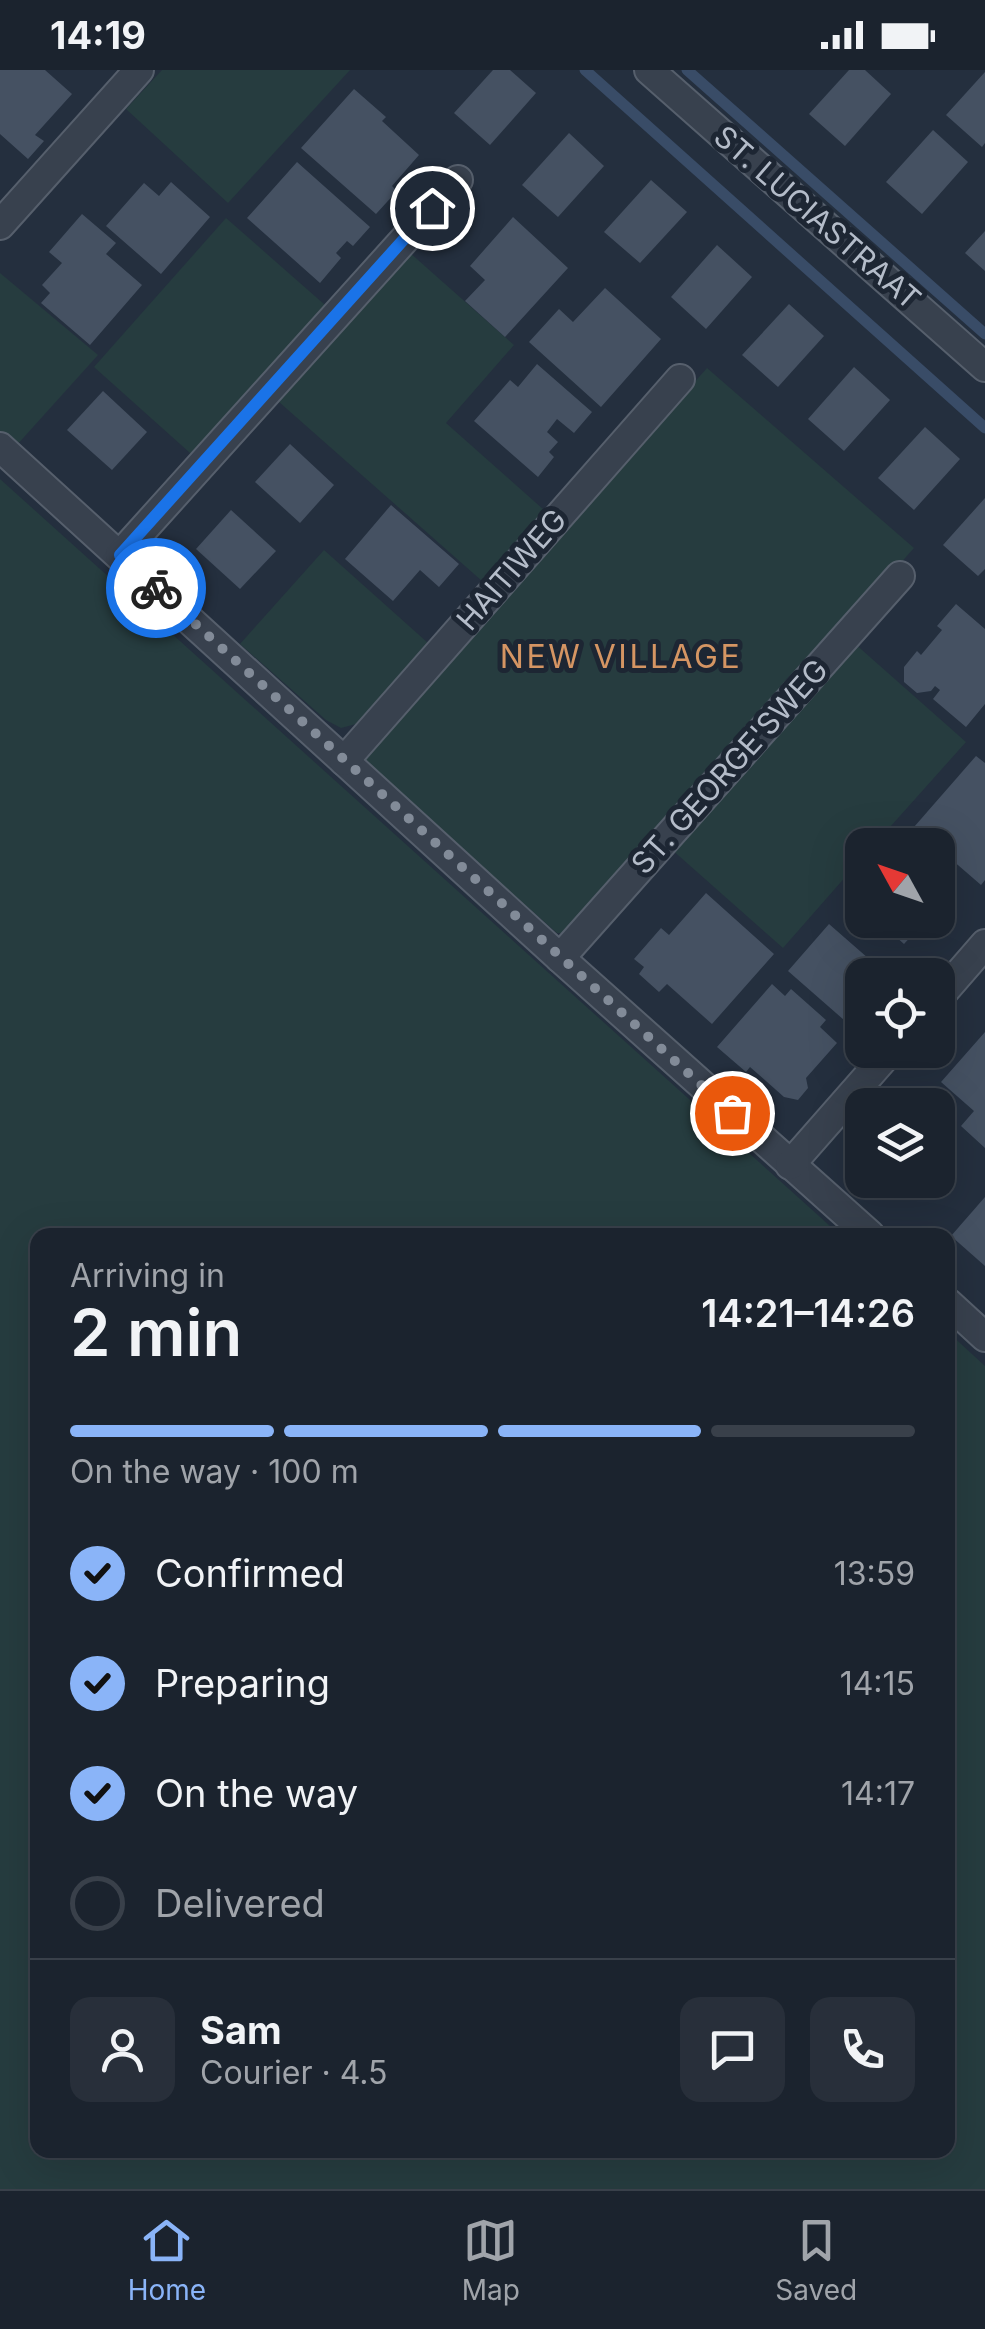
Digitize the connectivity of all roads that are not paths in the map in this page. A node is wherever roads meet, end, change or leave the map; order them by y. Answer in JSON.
{"nodes":[{"id":1,"x":140,"y":70,"type":"edge"},
{"id":2,"x":649,"y":70,"type":"edge"},
{"id":3,"x":458,"y":180,"type":"dead end"},
{"id":4,"x":0,"y":224,"type":"edge"},
{"id":5,"x":985,"y":366,"type":"edge"},
{"id":6,"x":680,"y":378,"type":"dead end"},
{"id":7,"x":0,"y":447,"type":"edge"},
{"id":8,"x":120,"y":555,"type":"junction"},
{"id":9,"x":900,"y":576,"type":"dead end"},
{"id":10,"x":344,"y":761,"type":"junction"},
{"id":11,"x":985,"y":944,"type":"edge"},
{"id":12,"x":560,"y":958,"type":"junction"},
{"id":13,"x":955,"y":978,"type":"edge"},
{"id":14,"x":876,"y":1068,"type":"edge"},
{"id":15,"x":790,"y":1165,"type":"junction"},
{"id":16,"x":862,"y":1228,"type":"edge"},
{"id":17,"x":955,"y":1309,"type":"edge"},
{"id":18,"x":985,"y":1337,"type":"edge"}],
"edges":[{"from":1,"to":4,"type":"street"},
{"from":2,"to":5,"type":"street","name":"ST. LUCIASTRAAT"},
{"from":3,"to":8,"type":"street"},
{"from":6,"to":10,"type":"street","name":"HAITIWEG"},
{"from":7,"to":8,"type":"street"},
{"from":8,"to":10,"type":"street"},
{"from":9,"to":12,"type":"street","name":"ST. GEORGE'SWEG"},
{"from":10,"to":12,"type":"street"},
{"from":11,"to":13,"type":"street"},
{"from":12,"to":15,"type":"street"},
{"from":14,"to":15,"type":"street"},
{"from":15,"to":16,"type":"street"},
{"from":17,"to":18,"type":"street"}]}
